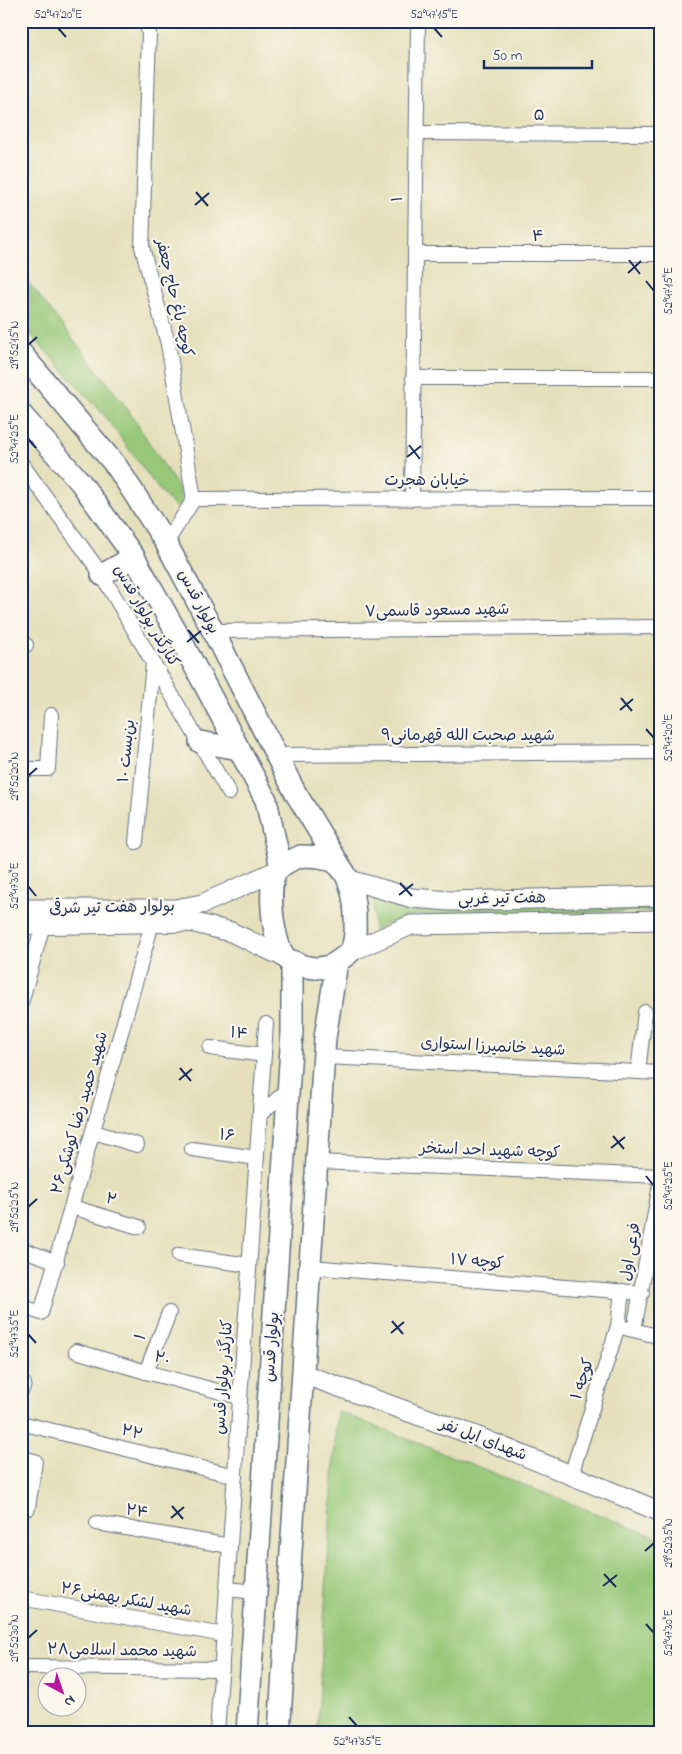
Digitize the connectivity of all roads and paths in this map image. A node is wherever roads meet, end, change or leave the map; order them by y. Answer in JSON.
{"nodes":[{"id":1,"x":146,"y":21,"type":"edge"},
{"id":2,"x":418,"y":21,"type":"edge"},
{"id":3,"x":417,"y":133,"type":"junction"},
{"id":4,"x":661,"y":134,"type":"edge"},
{"id":5,"x":415,"y":254,"type":"junction"},
{"id":6,"x":661,"y":254,"type":"edge"},
{"id":7,"x":21,"y":353,"type":"edge"},
{"id":8,"x":413,"y":378,"type":"junction"},
{"id":9,"x":661,"y":378,"type":"edge"},
{"id":10,"x":21,"y":414,"type":"edge"},
{"id":11,"x":21,"y":463,"type":"edge"},
{"id":12,"x":661,"y":498,"type":"edge"},
{"id":13,"x":194,"y":499,"type":"junction"},
{"id":14,"x":412,"y":499,"type":"junction"},
{"id":15,"x":166,"y":542,"type":"junction"},
{"id":16,"x":134,"y":557,"type":"junction"},
{"id":17,"x":102,"y":575,"type":"junction"},
{"id":18,"x":661,"y":627,"type":"edge"},
{"id":19,"x":213,"y":631,"type":"junction"},
{"id":20,"x":153,"y":663,"type":"junction"},
{"id":21,"x":51,"y":715,"type":"dead end"},
{"id":22,"x":200,"y":742,"type":"junction"},
{"id":23,"x":239,"y":749,"type":"junction"},
{"id":24,"x":661,"y":752,"type":"edge"},
{"id":25,"x":276,"y":755,"type":"junction"},
{"id":26,"x":21,"y":769,"type":"edge"},
{"id":27,"x":295,"y":792,"type":"junction"},
{"id":28,"x":229,"y":793,"type":"dead end"},
{"id":29,"x":266,"y":800,"type":"junction"},
{"id":30,"x":136,"y":842,"type":"dead end"},
{"id":31,"x":278,"y":869,"type":"junction"},
{"id":32,"x":345,"y":875,"type":"junction"},
{"id":33,"x":661,"y":896,"type":"edge"},
{"id":34,"x":21,"y":910,"type":"edge"},
{"id":35,"x":661,"y":920,"type":"edge"},
{"id":36,"x":151,"y":923,"type":"junction"},
{"id":37,"x":21,"y":925,"type":"edge"},
{"id":38,"x":43,"y":925,"type":"junction"},
{"id":39,"x":344,"y":957,"type":"junction"},
{"id":40,"x":289,"y":960,"type":"junction"},
{"id":41,"x":21,"y":1003,"type":"edge"},
{"id":42,"x":645,"y":1012,"type":"dead end"},
{"id":43,"x":266,"y":1024,"type":"dead end"},
{"id":44,"x":292,"y":1032,"type":"junction"},
{"id":45,"x":325,"y":1047,"type":"junction"},
{"id":46,"x":210,"y":1048,"type":"dead end"},
{"id":47,"x":264,"y":1055,"type":"junction"},
{"id":48,"x":638,"y":1072,"type":"junction"},
{"id":49,"x":661,"y":1073,"type":"edge"},
{"id":50,"x":289,"y":1089,"type":"junction"},
{"id":51,"x":260,"y":1115,"type":"junction"},
{"id":52,"x":94,"y":1132,"type":"junction"},
{"id":53,"x":137,"y":1145,"type":"dead end"},
{"id":54,"x":192,"y":1149,"type":"dead end"},
{"id":55,"x":257,"y":1158,"type":"junction"},
{"id":56,"x":317,"y":1162,"type":"junction"},
{"id":57,"x":661,"y":1177,"type":"edge"},
{"id":58,"x":72,"y":1207,"type":"junction"},
{"id":59,"x":140,"y":1227,"type":"dead end"},
{"id":60,"x":21,"y":1249,"type":"edge"},
{"id":61,"x":179,"y":1255,"type":"dead end"},
{"id":62,"x":57,"y":1262,"type":"junction"},
{"id":63,"x":249,"y":1265,"type":"junction"},
{"id":64,"x":310,"y":1267,"type":"junction"},
{"id":65,"x":622,"y":1291,"type":"junction"},
{"id":66,"x":642,"y":1293,"type":"junction"},
{"id":67,"x":21,"y":1306,"type":"edge"},
{"id":68,"x":169,"y":1313,"type":"dead end"},
{"id":69,"x":618,"y":1326,"type":"junction"},
{"id":70,"x":634,"y":1330,"type":"junction"},
{"id":71,"x":661,"y":1337,"type":"edge"},
{"id":72,"x":76,"y":1351,"type":"dead end"},
{"id":73,"x":146,"y":1372,"type":"junction"},
{"id":74,"x":302,"y":1374,"type":"junction"},
{"id":75,"x":240,"y":1397,"type":"junction"},
{"id":76,"x":21,"y":1423,"type":"edge"},
{"id":77,"x":21,"y":1458,"type":"edge"},
{"id":78,"x":571,"y":1475,"type":"junction"},
{"id":79,"x":235,"y":1476,"type":"junction"},
{"id":80,"x":28,"y":1508,"type":"dead end"},
{"id":81,"x":661,"y":1512,"type":"edge"},
{"id":82,"x":97,"y":1523,"type":"dead end"},
{"id":83,"x":230,"y":1546,"type":"junction"},
{"id":84,"x":227,"y":1589,"type":"junction"},
{"id":85,"x":256,"y":1592,"type":"junction"},
{"id":86,"x":21,"y":1598,"type":"edge"},
{"id":87,"x":224,"y":1635,"type":"junction"},
{"id":88,"x":21,"y":1667,"type":"edge"},
{"id":89,"x":222,"y":1670,"type":"junction"},
{"id":90,"x":217,"y":1733,"type":"edge"},
{"id":91,"x":247,"y":1733,"type":"edge"},
{"id":92,"x":279,"y":1733,"type":"edge"}],
"edges":[{"from":1,"to":13,"type":"street","name":"کوچه باغ حاج جعفر"},
{"from":2,"to":3,"type":"street","name":"۱"},
{"from":3,"to":4,"type":"street","name":"۵"},
{"from":3,"to":5,"type":"street","name":"۱"},
{"from":5,"to":6,"type":"street","name":"۴"},
{"from":5,"to":8,"type":"street","name":"۱"},
{"from":7,"to":15,"type":"main road","name":"بولوار قدس"},
{"from":8,"to":9,"type":"street"},
{"from":8,"to":14,"type":"street","name":"۱"},
{"from":10,"to":16,"type":"main road","name":"بولوار قدس"},
{"from":11,"to":17,"type":"street","name":"کنارگذر بولوار قدس"},
{"from":12,"to":14,"type":"street","name":"خیابان هجرت"},
{"from":13,"to":14,"type":"street","name":"خیابان هجرت"},
{"from":13,"to":15,"type":"street"},
{"from":15,"to":19,"type":"main road","name":"بولوار قدس"},
{"from":16,"to":17,"type":"main road"},
{"from":16,"to":23,"type":"main road","name":"بولوار قدس"},
{"from":17,"to":20,"type":"street","name":"کنارگذر بولوار قدس"},
{"from":18,"to":19,"type":"street","name":"شهید مسعود قاسمی۷"},
{"from":19,"to":25,"type":"main road","name":"بولوار قدس"},
{"from":20,"to":22,"type":"street","name":"کنارگذر بولوار قدس"},
{"from":20,"to":30,"type":"street","name":"بن‌بست ۱۰"},
{"from":21,"to":26,"type":"street"},
{"from":22,"to":23,"type":"main road"},
{"from":22,"to":28,"type":"street","name":"کنارگذر بولوار قدس"},
{"from":23,"to":29,"type":"main road","name":"بولوار قدس"},
{"from":24,"to":25,"type":"street","name":"شهید صحبت الله قهرمانی۹"},
{"from":25,"to":27,"type":"main road","name":"بولوار قدس"},
{"from":27,"to":29,"type":"main road"},
{"from":27,"to":32,"type":"main road","name":"بولوار قدس"},
{"from":29,"to":31,"type":"main road","name":"بولوار قدس"},
{"from":31,"to":32,"type":"main road"},
{"from":31,"to":34,"type":"main road","name":"بولوار هفت تیر شرقی"},
{"from":31,"to":40,"type":"main road"},
{"from":32,"to":33,"type":"main road","name":"هفت تیر غربی"},
{"from":32,"to":39,"type":"main road"},
{"from":35,"to":39,"type":"main road","name":"هفت تیر غربی"},
{"from":36,"to":38,"type":"main road","name":"بولوار هفت تیر شرقی"},
{"from":36,"to":40,"type":"main road","name":"بولوار هفت تیر شرقی"},
{"from":36,"to":52,"type":"street","name":"شهید حمید رضا کوشکی۲۶"},
{"from":37,"to":38,"type":"main road","name":"بولوار هفت تیر شرقی"},
{"from":38,"to":41,"type":"street"},
{"from":39,"to":40,"type":"main road"},
{"from":39,"to":45,"type":"main road","name":"بولوار قدس"},
{"from":40,"to":44,"type":"main road","name":"بولوار قدس"},
{"from":42,"to":48,"type":"street"},
{"from":43,"to":47,"type":"street","name":"کنارگذر بولوار قدس"},
{"from":44,"to":45,"type":"main road"},
{"from":44,"to":50,"type":"main road","name":"بولوار قدس"},
{"from":45,"to":48,"type":"street","name":"شهید خانمیرزا استواری"},
{"from":45,"to":56,"type":"main road","name":"بولوار قدس"},
{"from":46,"to":47,"type":"street","name":"۱۴"},
{"from":47,"to":51,"type":"street","name":"کنارگذر بولوار قدس"},
{"from":48,"to":49,"type":"street","name":"شهید خانمیرزا استواری"},
{"from":50,"to":51,"type":"street"},
{"from":50,"to":85,"type":"main road","name":"بولوار قدس"},
{"from":51,"to":55,"type":"street","name":"کنارگذر بولوار قدس"},
{"from":52,"to":53,"type":"street"},
{"from":52,"to":58,"type":"street","name":"شهید حمید رضا کوشکی۲۶"},
{"from":54,"to":55,"type":"street","name":"۱۶"},
{"from":55,"to":63,"type":"street","name":"کنارگذر بولوار قدس"},
{"from":56,"to":57,"type":"street","name":"کوچه شهید احد استخر"},
{"from":56,"to":64,"type":"main road","name":"بولوار قدس"},
{"from":57,"to":66,"type":"street","name":"فرعی اول"},
{"from":58,"to":59,"type":"street","name":"۲"},
{"from":58,"to":62,"type":"street","name":"شهید حمید رضا کوشکی۲۶"},
{"from":60,"to":62,"type":"street"},
{"from":61,"to":63,"type":"street"},
{"from":62,"to":67,"type":"street","name":"شهید حمید رضا کوشکی۲۶"},
{"from":63,"to":75,"type":"street","name":"کنارگذر بولوار قدس"},
{"from":64,"to":65,"type":"street","name":"کوچه ۱۷"},
{"from":64,"to":74,"type":"main road","name":"بولوار قدس"},
{"from":65,"to":66,"type":"street","name":"کوچه ۱۷"},
{"from":65,"to":69,"type":"street","name":"کوچه ۱"},
{"from":66,"to":70,"type":"street","name":"فرعی اول"},
{"from":68,"to":73,"type":"street","name":"۱"},
{"from":69,"to":70,"type":"street"},
{"from":69,"to":78,"type":"street","name":"کوچه ۱"},
{"from":70,"to":71,"type":"street"},
{"from":72,"to":73,"type":"street","name":"۲۰"},
{"from":73,"to":75,"type":"street","name":"۲۰"},
{"from":74,"to":78,"type":"main road","name":"شهدای ایل نفر"},
{"from":74,"to":92,"type":"main road","name":"بولوار قدس"},
{"from":75,"to":79,"type":"street","name":"کنارگذر بولوار قدس"},
{"from":76,"to":79,"type":"street","name":"۲۲"},
{"from":77,"to":80,"type":"street"},
{"from":78,"to":81,"type":"main road","name":"شهدای ایل نفر"},
{"from":79,"to":83,"type":"street","name":"کنارگذر بولوار قدس"},
{"from":82,"to":83,"type":"street","name":"۲۴"},
{"from":83,"to":84,"type":"street","name":"کنارگذر بولوار قدس"},
{"from":84,"to":85,"type":"street"},
{"from":84,"to":87,"type":"street","name":"کنارگذر بولوار قدس"},
{"from":85,"to":91,"type":"main road","name":"بولوار قدس"},
{"from":86,"to":87,"type":"street","name":"شهید لشکر بهمنی۲۶"},
{"from":87,"to":89,"type":"street","name":"کنارگذر بولوار قدس"},
{"from":88,"to":89,"type":"street","name":"شهید محمد اسلامی۲۸"},
{"from":89,"to":90,"type":"street","name":"کنارگذر بولوار قدس"}]}
